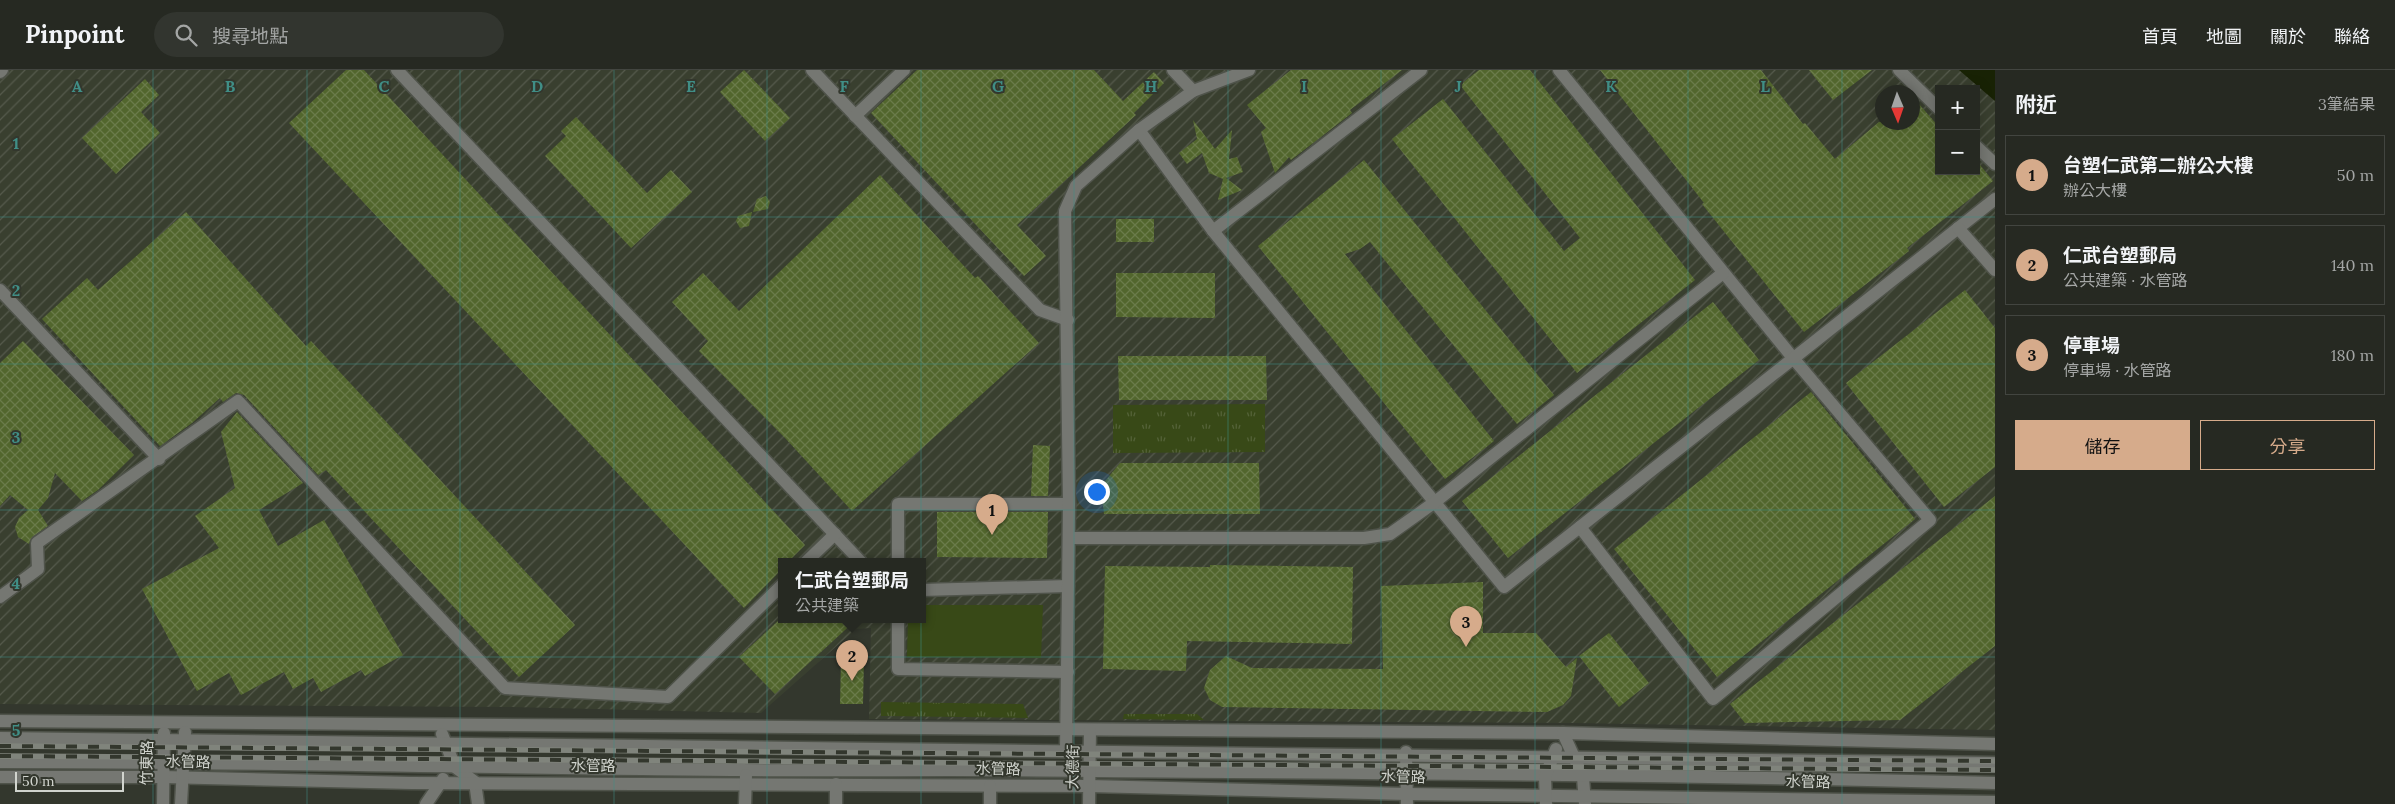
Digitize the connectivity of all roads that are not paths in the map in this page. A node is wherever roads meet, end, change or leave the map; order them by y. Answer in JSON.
{"nodes":[{"id":1,"x":397,"y":70,"type":"edge"},
{"id":2,"x":812,"y":70,"type":"edge"},
{"id":3,"x":904,"y":70,"type":"edge"},
{"id":4,"x":1173,"y":70,"type":"edge"},
{"id":5,"x":1248,"y":70,"type":"edge"},
{"id":6,"x":1421,"y":70,"type":"edge"},
{"id":7,"x":1559,"y":70,"type":"edge"},
{"id":8,"x":1899,"y":70,"type":"edge"},
{"id":9,"x":1193,"y":91,"type":"junction"},
{"id":10,"x":1935,"y":105,"type":"edge"},
{"id":11,"x":855,"y":116,"type":"junction"},
{"id":12,"x":1139,"y":130,"type":"junction"},
{"id":13,"x":1980,"y":150,"type":"edge"},
{"id":14,"x":1995,"y":164,"type":"edge"},
{"id":15,"x":1995,"y":199,"type":"edge"},
{"id":16,"x":1958,"y":228,"type":"junction"},
{"id":17,"x":1214,"y":231,"type":"junction"},
{"id":18,"x":1995,"y":270,"type":"edge"},
{"id":19,"x":1723,"y":274,"type":"junction"},
{"id":20,"x":0,"y":290,"type":"edge"},
{"id":21,"x":1068,"y":320,"type":"junction"},
{"id":22,"x":1793,"y":358,"type":"junction"},
{"id":23,"x":159,"y":459,"type":"junction"},
{"id":24,"x":1435,"y":502,"type":"junction"},
{"id":25,"x":1069,"y":504,"type":"junction"},
{"id":26,"x":1580,"y":527,"type":"junction"},
{"id":27,"x":835,"y":534,"type":"junction"},
{"id":28,"x":1068,"y":538,"type":"junction"},
{"id":29,"x":810,"y":558,"type":"edge"},
{"id":30,"x":857,"y":558,"type":"edge"},
{"id":31,"x":898,"y":558,"type":"edge"},
{"id":32,"x":1068,"y":586,"type":"junction"},
{"id":33,"x":778,"y":589,"type":"edge"},
{"id":34,"x":926,"y":590,"type":"edge"},
{"id":35,"x":0,"y":597,"type":"edge"},
{"id":36,"x":898,"y":623,"type":"edge"},
{"id":37,"x":1068,"y":672,"type":"junction"},
{"id":38,"x":0,"y":721,"type":"edge"},
{"id":39,"x":164,"y":723,"type":"junction"},
{"id":40,"x":185,"y":723,"type":"junction"},
{"id":41,"x":440,"y":725,"type":"junction"},
{"id":42,"x":1066,"y":730,"type":"junction"},
{"id":43,"x":1090,"y":730,"type":"junction"},
{"id":44,"x":1563,"y":733,"type":"junction"},
{"id":45,"x":0,"y":738,"type":"edge"},
{"id":46,"x":164,"y":739,"type":"junction"},
{"id":47,"x":185,"y":740,"type":"junction"},
{"id":48,"x":442,"y":741,"type":"junction"},
{"id":49,"x":1995,"y":744,"type":"edge"},
{"id":50,"x":1066,"y":749,"type":"junction"},
{"id":51,"x":1090,"y":749,"type":"junction"},
{"id":52,"x":1406,"y":752,"type":"junction"},
{"id":53,"x":1554,"y":755,"type":"junction"},
{"id":54,"x":1571,"y":755,"type":"junction"},
{"id":55,"x":0,"y":762,"type":"edge"},
{"id":56,"x":163,"y":762,"type":"junction"},
{"id":57,"x":183,"y":762,"type":"junction"},
{"id":58,"x":1995,"y":763,"type":"edge"},
{"id":59,"x":455,"y":767,"type":"junction"},
{"id":60,"x":1089,"y":770,"type":"junction"},
{"id":61,"x":1408,"y":773,"type":"junction"},
{"id":62,"x":1545,"y":776,"type":"junction"},
{"id":63,"x":0,"y":777,"type":"edge"},
{"id":64,"x":163,"y":777,"type":"junction"},
{"id":65,"x":746,"y":777,"type":"junction"},
{"id":66,"x":1569,"y":777,"type":"junction"},
{"id":67,"x":1583,"y":777,"type":"junction"},
{"id":68,"x":1764,"y":777,"type":"junction"},
{"id":69,"x":182,"y":778,"type":"junction"},
{"id":70,"x":474,"y":782,"type":"junction"},
{"id":71,"x":439,"y":783,"type":"junction"},
{"id":72,"x":1995,"y":783,"type":"edge"},
{"id":73,"x":836,"y":784,"type":"junction"},
{"id":74,"x":990,"y":786,"type":"junction"},
{"id":75,"x":1089,"y":786,"type":"junction"},
{"id":76,"x":1407,"y":799,"type":"edge"},
{"id":77,"x":1584,"y":799,"type":"edge"},
{"id":78,"x":1546,"y":800,"type":"edge"},
{"id":79,"x":1570,"y":800,"type":"edge"},
{"id":80,"x":1763,"y":801,"type":"edge"},
{"id":81,"x":1995,"y":802,"type":"edge"},
{"id":82,"x":163,"y":804,"type":"edge"},
{"id":83,"x":181,"y":804,"type":"edge"},
{"id":84,"x":426,"y":804,"type":"edge"},
{"id":85,"x":478,"y":804,"type":"edge"},
{"id":86,"x":746,"y":804,"type":"edge"},
{"id":87,"x":836,"y":804,"type":"edge"},
{"id":88,"x":990,"y":804,"type":"edge"},
{"id":89,"x":1089,"y":804,"type":"edge"}],
"edges":[{"from":1,"to":27,"type":"street"},
{"from":2,"to":11,"type":"street"},
{"from":3,"to":11,"type":"street"},
{"from":4,"to":9,"type":"street"},
{"from":5,"to":9,"type":"street"},
{"from":6,"to":17,"type":"street"},
{"from":7,"to":19,"type":"street"},
{"from":8,"to":10,"type":"street"},
{"from":9,"to":12,"type":"street"},
{"from":11,"to":21,"type":"street"},
{"from":12,"to":17,"type":"street"},
{"from":12,"to":21,"type":"street"},
{"from":13,"to":14,"type":"street"},
{"from":15,"to":16,"type":"street"},
{"from":16,"to":18,"type":"street"},
{"from":16,"to":22,"type":"street"},
{"from":17,"to":24,"type":"street"},
{"from":19,"to":22,"type":"street"},
{"from":19,"to":24,"type":"street"},
{"from":20,"to":23,"type":"street"},
{"from":21,"to":25,"type":"street"},
{"from":22,"to":26,"type":"street"},
{"from":22,"to":26,"type":"street"},
{"from":23,"to":33,"type":"street"},
{"from":23,"to":35,"type":"street"},
{"from":24,"to":26,"type":"street"},
{"from":24,"to":28,"type":"street"},
{"from":25,"to":28,"type":"street"},
{"from":25,"to":31,"type":"street"},
{"from":27,"to":29,"type":"street"},
{"from":27,"to":30,"type":"street"},
{"from":28,"to":32,"type":"street"},
{"from":32,"to":34,"type":"street"},
{"from":32,"to":37,"type":"street"},
{"from":36,"to":37,"type":"street"},
{"from":37,"to":42,"type":"street"},
{"from":38,"to":39,"type":"street"},
{"from":39,"to":40,"type":"street"},
{"from":39,"to":46,"type":"street","name":"竹東路"},
{"from":40,"to":41,"type":"street"},
{"from":40,"to":47,"type":"street"},
{"from":41,"to":42,"type":"street"},
{"from":41,"to":48,"type":"street"},
{"from":42,"to":43,"type":"street"},
{"from":42,"to":50,"type":"street"},
{"from":43,"to":44,"type":"street"},
{"from":43,"to":51,"type":"street","name":"大德街"},
{"from":44,"to":49,"type":"street"},
{"from":44,"to":53,"type":"street"},
{"from":44,"to":54,"type":"street"},
{"from":45,"to":46,"type":"street","name":"水管路"},
{"from":46,"to":47,"type":"street","name":"水管路"},
{"from":46,"to":56,"type":"street","name":"竹東路"},
{"from":47,"to":48,"type":"street","name":"水管路"},
{"from":47,"to":57,"type":"street"},
{"from":48,"to":50,"type":"street","name":"水管路"},
{"from":48,"to":59,"type":"street"},
{"from":50,"to":51,"type":"street","name":"水管路"},
{"from":51,"to":52,"type":"street","name":"水管路"},
{"from":51,"to":60,"type":"street","name":"大德街"},
{"from":52,"to":53,"type":"street","name":"水管路"},
{"from":52,"to":61,"type":"street"},
{"from":53,"to":54,"type":"street","name":"水管路"},
{"from":53,"to":62,"type":"street"},
{"from":54,"to":58,"type":"street","name":"水管路"},
{"from":54,"to":66,"type":"street"},
{"from":54,"to":67,"type":"street"},
{"from":55,"to":56,"type":"street","name":"水管路"},
{"from":56,"to":57,"type":"street","name":"水管路"},
{"from":56,"to":64,"type":"street","name":"竹東路"},
{"from":57,"to":59,"type":"street","name":"水管路"},
{"from":57,"to":69,"type":"street"},
{"from":59,"to":65,"type":"street","name":"水管路"},
{"from":59,"to":70,"type":"street"},
{"from":59,"to":71,"type":"street"},
{"from":60,"to":61,"type":"street","name":"水管路"},
{"from":60,"to":65,"type":"street","name":"水管路"},
{"from":60,"to":75,"type":"street","name":"大德街"},
{"from":61,"to":62,"type":"street","name":"水管路"},
{"from":61,"to":76,"type":"street"},
{"from":62,"to":66,"type":"street","name":"水管路"},
{"from":62,"to":78,"type":"street"},
{"from":63,"to":64,"type":"street","name":"水管路"},
{"from":64,"to":69,"type":"street","name":"水管路"},
{"from":64,"to":82,"type":"street","name":"竹東路"},
{"from":65,"to":70,"type":"street","name":"水管路"},
{"from":65,"to":73,"type":"street","name":"水管路"},
{"from":65,"to":86,"type":"street"},
{"from":66,"to":67,"type":"street","name":"水管路"},
{"from":66,"to":79,"type":"street"},
{"from":67,"to":68,"type":"street","name":"水管路"},
{"from":67,"to":77,"type":"street"},
{"from":68,"to":72,"type":"street","name":"水管路"},
{"from":68,"to":80,"type":"street"},
{"from":69,"to":71,"type":"street","name":"水管路"},
{"from":69,"to":83,"type":"street"},
{"from":70,"to":71,"type":"street","name":"水管路"},
{"from":70,"to":85,"type":"street"},
{"from":71,"to":84,"type":"street"},
{"from":73,"to":74,"type":"street","name":"水管路"},
{"from":73,"to":87,"type":"street"},
{"from":74,"to":75,"type":"street","name":"水管路"},
{"from":74,"to":88,"type":"street"},
{"from":75,"to":76,"type":"street","name":"水管路"},
{"from":75,"to":89,"type":"street","name":"大德街"},
{"from":76,"to":78,"type":"street","name":"水管路"},
{"from":77,"to":79,"type":"street","name":"水管路"},
{"from":77,"to":80,"type":"street","name":"水管路"},
{"from":78,"to":79,"type":"street","name":"水管路"},
{"from":80,"to":81,"type":"street","name":"水管路"}]}
